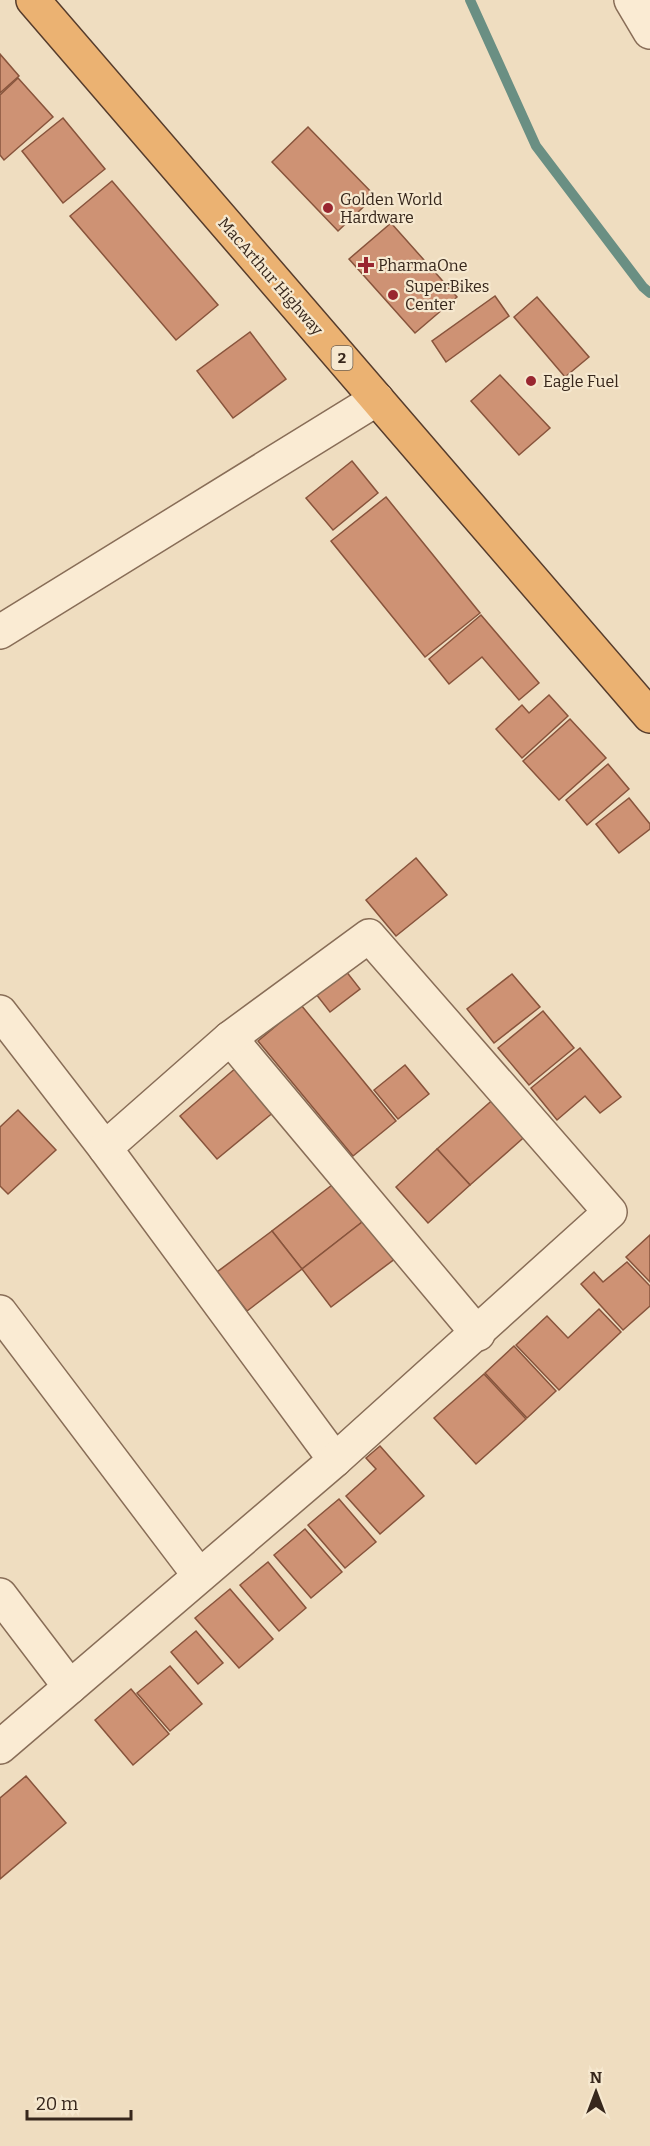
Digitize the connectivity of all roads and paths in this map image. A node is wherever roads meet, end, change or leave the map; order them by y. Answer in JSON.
{"nodes":[{"id":1,"x":33,"y":0,"type":"edge"},
{"id":2,"x":631,"y":0,"type":"edge"},
{"id":3,"x":650,"y":32,"type":"edge"},
{"id":4,"x":377,"y":399,"type":"junction"},
{"id":5,"x":0,"y":632,"type":"edge"},
{"id":6,"x":650,"y":716,"type":"edge"},
{"id":7,"x":0,"y":1012,"type":"edge"},
{"id":8,"x":230,"y":1038,"type":"junction"},
{"id":9,"x":105,"y":1148,"type":"junction"},
{"id":10,"x":0,"y":1312,"type":"edge"},
{"id":11,"x":478,"y":1334,"type":"junction"},
{"id":12,"x":335,"y":1460,"type":"junction"},
{"id":13,"x":199,"y":1575,"type":"junction"},
{"id":14,"x":0,"y":1595,"type":"edge"},
{"id":15,"x":70,"y":1688,"type":"junction"},
{"id":16,"x":0,"y":1747,"type":"edge"}],
"edges":[{"from":1,"to":4,"type":"highway","name":"MacArthur Highway","number":"2"},
{"from":2,"to":3,"type":"street"},
{"from":4,"to":5,"type":"street"},
{"from":4,"to":6,"type":"highway","name":"MacArthur Highway","number":"2"},
{"from":7,"to":9,"type":"street"},
{"from":8,"to":9,"type":"street"},
{"from":8,"to":11,"type":"street"},
{"from":8,"to":11,"type":"street"},
{"from":9,"to":12,"type":"street"},
{"from":10,"to":13,"type":"street"},
{"from":11,"to":12,"type":"street"},
{"from":12,"to":13,"type":"street"},
{"from":13,"to":15,"type":"street"},
{"from":14,"to":15,"type":"street"},
{"from":15,"to":16,"type":"street"}]}
